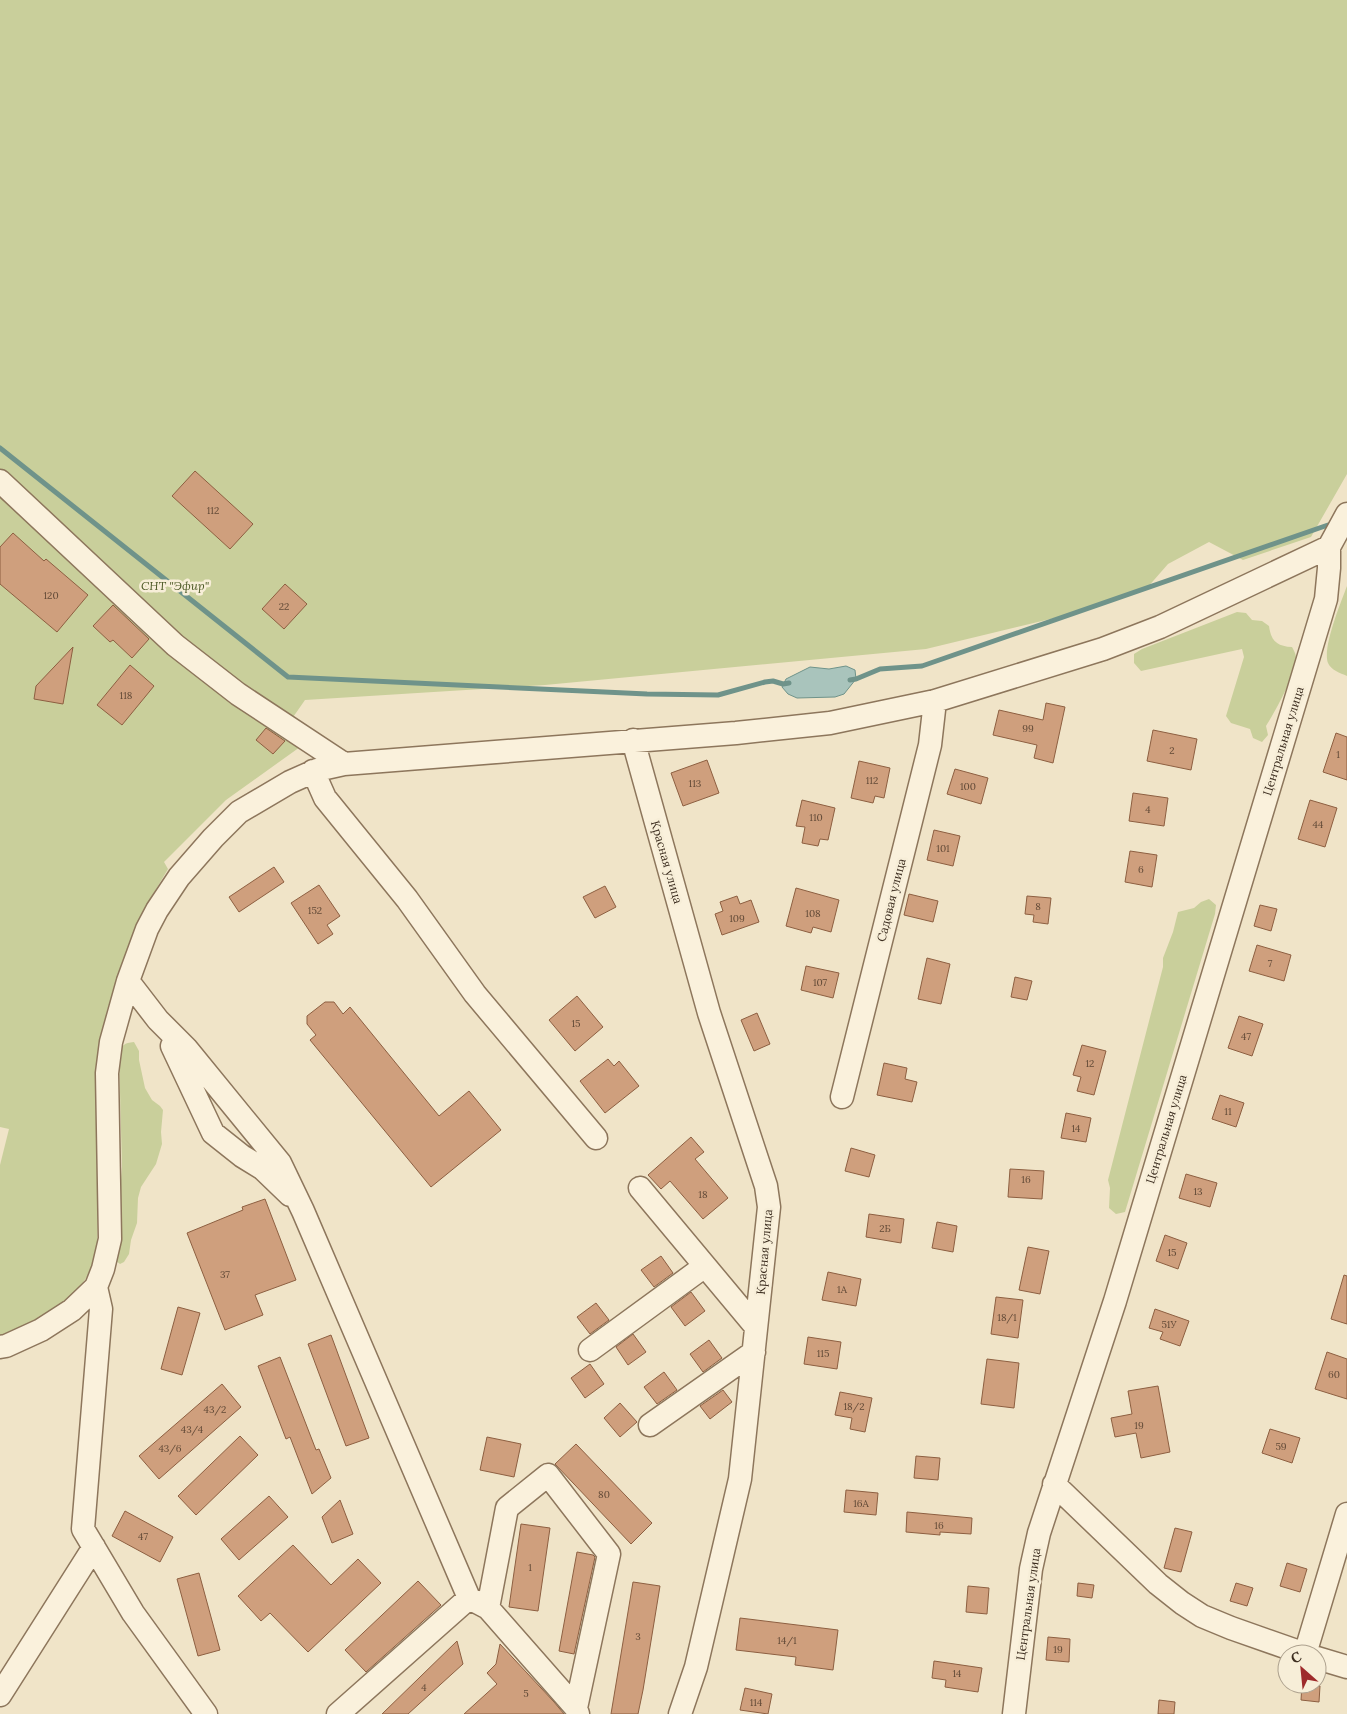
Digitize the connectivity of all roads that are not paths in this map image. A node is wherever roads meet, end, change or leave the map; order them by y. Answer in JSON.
{"nodes":[{"id":1,"x":0,"y":481,"type":"edge"},
{"id":2,"x":1347,"y":514,"type":"edge"},
{"id":3,"x":1328,"y":547,"type":"junction"},
{"id":4,"x":935,"y":701,"type":"junction"},
{"id":5,"x":633,"y":740,"type":"junction"},
{"id":6,"x":344,"y":764,"type":"junction"},
{"id":7,"x":313,"y":771,"type":"junction"},
{"id":8,"x":128,"y":981,"type":"junction"},
{"id":9,"x":158,"y":1020,"type":"junction"},
{"id":10,"x":842,"y":1097,"type":"dead end"},
{"id":11,"x":596,"y":1138,"type":"dead end"},
{"id":12,"x":640,"y":1188,"type":"dead end"},
{"id":13,"x":303,"y":1211,"type":"junction"},
{"id":14,"x":705,"y":1266,"type":"junction"},
{"id":15,"x":96,"y":1287,"type":"junction"},
{"id":16,"x":756,"y":1328,"type":"junction"},
{"id":17,"x":0,"y":1347,"type":"edge"},
{"id":18,"x":590,"y":1350,"type":"dead end"},
{"id":19,"x":754,"y":1352,"type":"junction"},
{"id":20,"x":650,"y":1426,"type":"dead end"},
{"id":21,"x":1054,"y":1484,"type":"junction"},
{"id":22,"x":1347,"y":1514,"type":"edge"},
{"id":23,"x":94,"y":1547,"type":"junction"},
{"id":24,"x":478,"y":1603,"type":"junction"},
{"id":25,"x":1277,"y":1644,"type":"edge"},
{"id":26,"x":1308,"y":1644,"type":"edge"},
{"id":27,"x":1327,"y":1661,"type":"edge"},
{"id":28,"x":1347,"y":1668,"type":"edge"},
{"id":29,"x":0,"y":1695,"type":"edge"},
{"id":30,"x":577,"y":1711,"type":"edge"},
{"id":31,"x":206,"y":1714,"type":"edge"},
{"id":32,"x":338,"y":1714,"type":"edge"},
{"id":33,"x":680,"y":1714,"type":"edge"},
{"id":34,"x":1014,"y":1714,"type":"edge"}],
"edges":[{"from":1,"to":6,"type":"street"},
{"from":2,"to":3,"type":"street"},
{"from":3,"to":4,"type":"street"},
{"from":3,"to":21,"type":"street","name":"Центральная улица"},
{"from":4,"to":5,"type":"street"},
{"from":4,"to":10,"type":"street","name":"Садовая улица"},
{"from":5,"to":6,"type":"street"},
{"from":5,"to":16,"type":"street","name":"Красная улица"},
{"from":6,"to":7,"type":"street"},
{"from":7,"to":8,"type":"street"},
{"from":7,"to":11,"type":"street"},
{"from":8,"to":9,"type":"street"},
{"from":8,"to":15,"type":"street"},
{"from":9,"to":13,"type":"street"},
{"from":9,"to":13,"type":"street"},
{"from":12,"to":14,"type":"street"},
{"from":13,"to":24,"type":"street"},
{"from":14,"to":16,"type":"street"},
{"from":14,"to":18,"type":"street"},
{"from":15,"to":17,"type":"street"},
{"from":15,"to":23,"type":"street"},
{"from":16,"to":19,"type":"street","name":"Красная улица"},
{"from":19,"to":20,"type":"street"},
{"from":19,"to":33,"type":"street","name":"Красная улица"},
{"from":21,"to":25,"type":"street"},
{"from":21,"to":34,"type":"street","name":"Центральная улица"},
{"from":22,"to":26,"type":"street"},
{"from":23,"to":29,"type":"street"},
{"from":23,"to":31,"type":"street"},
{"from":24,"to":30,"type":"street"},
{"from":24,"to":30,"type":"street"},
{"from":24,"to":32,"type":"street"},
{"from":27,"to":28,"type":"street"}]}
